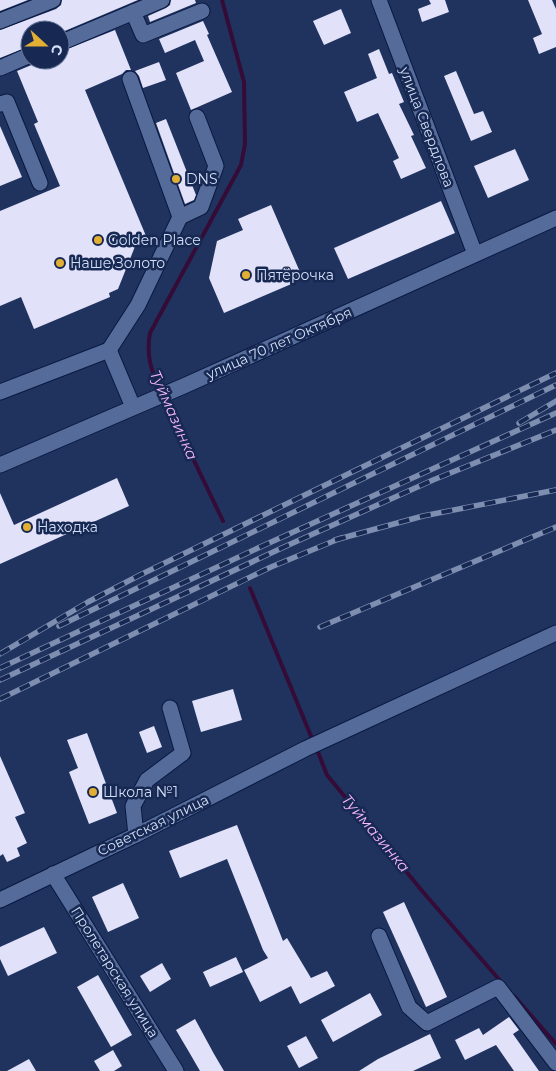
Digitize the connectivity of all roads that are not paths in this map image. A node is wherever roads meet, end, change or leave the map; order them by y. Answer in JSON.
{"nodes":[{"id":1,"x":53,"y":0,"type":"edge"},
{"id":2,"x":162,"y":0,"type":"edge"},
{"id":3,"x":380,"y":0,"type":"edge"},
{"id":4,"x":202,"y":11,"type":"dead end"},
{"id":5,"x":133,"y":12,"type":"junction"},
{"id":6,"x":0,"y":21,"type":"edge"},
{"id":7,"x":70,"y":39,"type":"edge"},
{"id":8,"x":20,"y":59,"type":"edge"},
{"id":9,"x":0,"y":68,"type":"edge"},
{"id":10,"x":130,"y":79,"type":"dead end"},
{"id":11,"x":0,"y":104,"type":"edge"},
{"id":12,"x":197,"y":117,"type":"dead end"},
{"id":13,"x":40,"y":183,"type":"dead end"},
{"id":14,"x":180,"y":217,"type":"junction"},
{"id":15,"x":556,"y":218,"type":"edge"},
{"id":16,"x":475,"y":254,"type":"junction"},
{"id":17,"x":110,"y":350,"type":"junction"},
{"id":18,"x":0,"y":392,"type":"edge"},
{"id":19,"x":133,"y":407,"type":"junction"},
{"id":20,"x":0,"y":465,"type":"edge"},
{"id":21,"x":556,"y":632,"type":"edge"},
{"id":22,"x":170,"y":708,"type":"dead end"},
{"id":23,"x":136,"y":834,"type":"junction"},
{"id":24,"x":53,"y":874,"type":"junction"},
{"id":25,"x":0,"y":900,"type":"edge"},
{"id":26,"x":379,"y":936,"type":"dead end"},
{"id":27,"x":556,"y":1062,"type":"edge"},
{"id":28,"x":176,"y":1071,"type":"edge"}],
"edges":[{"from":1,"to":6,"type":"street"},
{"from":2,"to":5,"type":"street"},
{"from":3,"to":16,"type":"street","name":"улица Свердлова"},
{"from":4,"to":5,"type":"street"},
{"from":5,"to":7,"type":"street"},
{"from":8,"to":9,"type":"street"},
{"from":10,"to":14,"type":"street"},
{"from":11,"to":13,"type":"street"},
{"from":12,"to":14,"type":"street"},
{"from":14,"to":17,"type":"street"},
{"from":15,"to":16,"type":"street","name":"улица 70 лет Октября"},
{"from":16,"to":19,"type":"street","name":"улица 70 лет Октября"},
{"from":17,"to":18,"type":"street"},
{"from":17,"to":19,"type":"street"},
{"from":19,"to":20,"type":"street","name":"улица 70 лет Октября"},
{"from":21,"to":23,"type":"street","name":"Советская улица"},
{"from":22,"to":23,"type":"street"},
{"from":23,"to":24,"type":"street","name":"Советская улица"},
{"from":24,"to":25,"type":"street","name":"Советская улица"},
{"from":24,"to":28,"type":"street","name":"Пролетарская улица"},
{"from":26,"to":27,"type":"street"}]}
